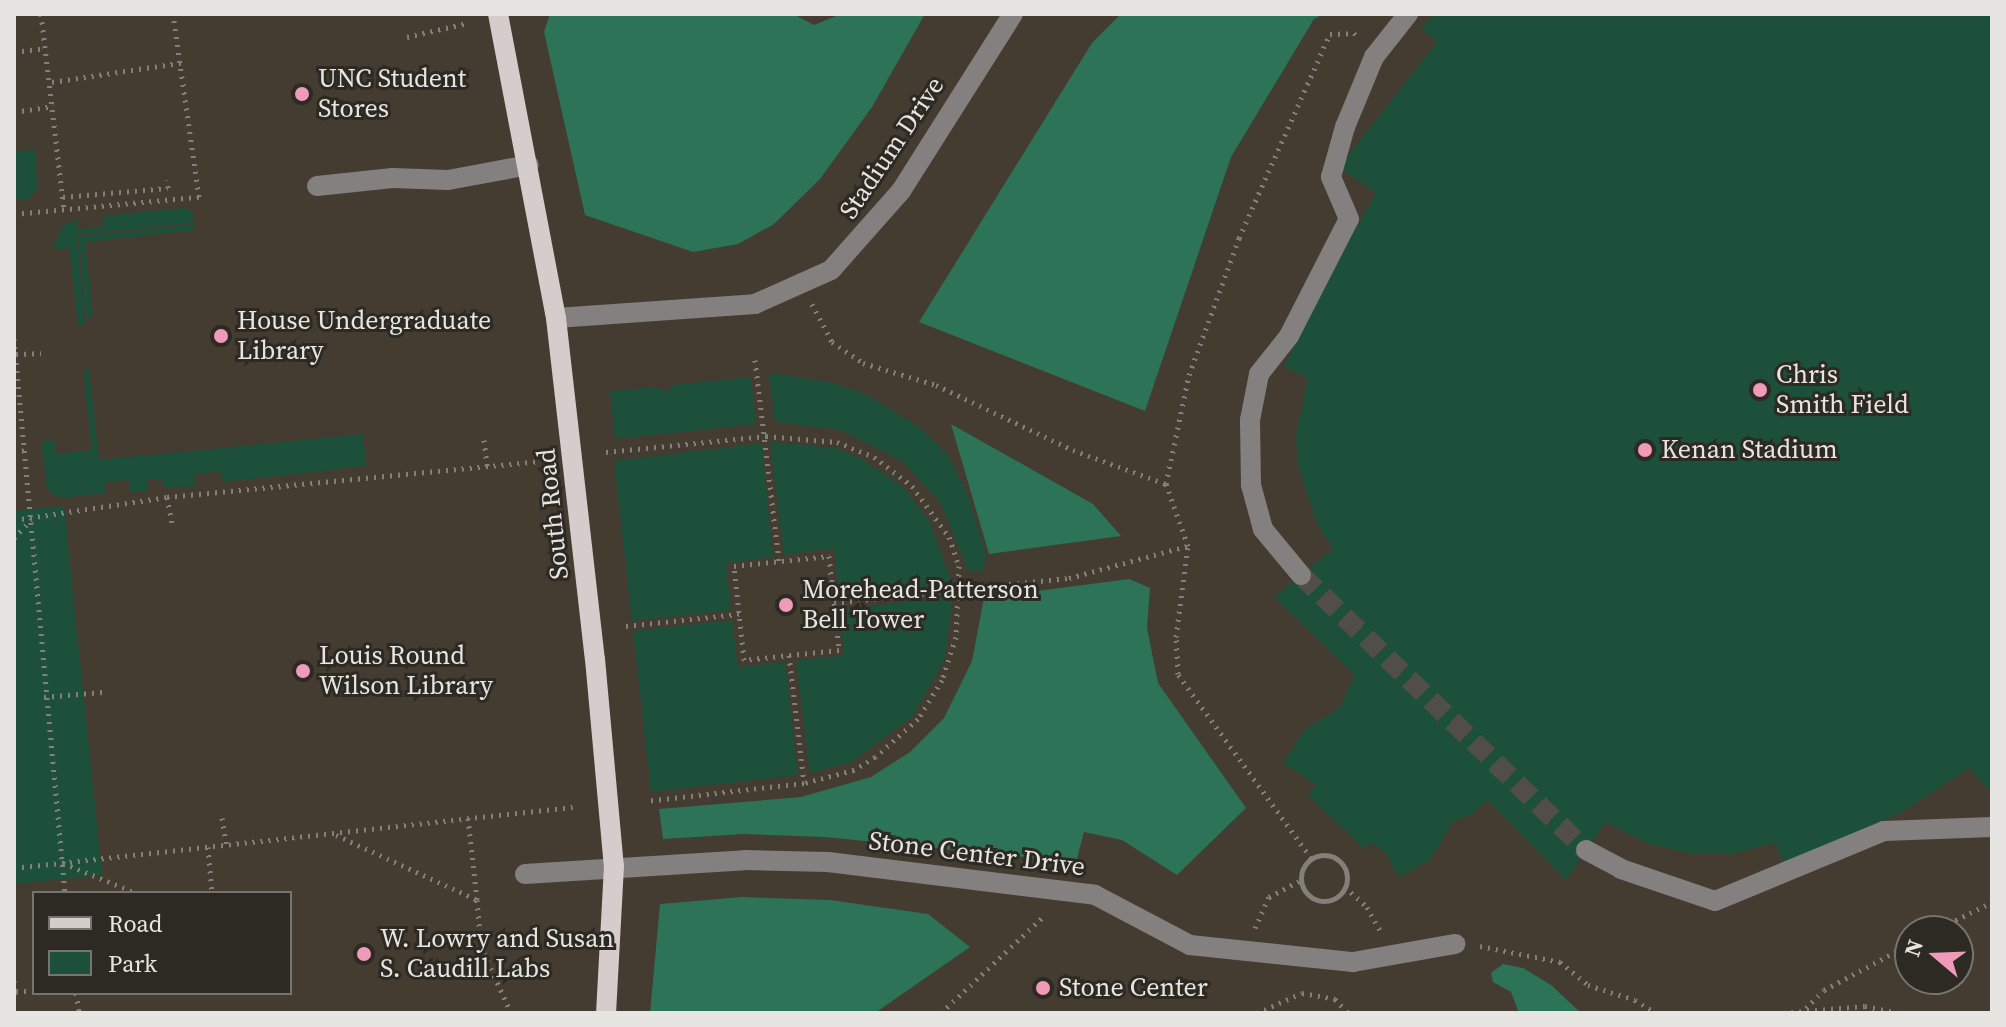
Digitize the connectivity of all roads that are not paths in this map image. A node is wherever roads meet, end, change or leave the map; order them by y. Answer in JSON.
{"nodes":[{"id":1,"x":498,"y":14,"type":"edge"},
{"id":2,"x":1013,"y":14,"type":"edge"},
{"id":3,"x":1408,"y":14,"type":"edge"},
{"id":4,"x":529,"y":165,"type":"junction"},
{"id":5,"x":317,"y":186,"type":"dead end"},
{"id":6,"x":556,"y":318,"type":"junction"},
{"id":7,"x":1301,"y":575,"type":"tunnel mouth"},
{"id":8,"x":1992,"y":827,"type":"edge"},
{"id":9,"x":1586,"y":850,"type":"tunnel mouth"},
{"id":10,"x":614,"y":866,"type":"junction"},
{"id":11,"x":525,"y":874,"type":"dead end"},
{"id":12,"x":1463,"y":944,"type":"road end"},
{"id":13,"x":606,"y":1013,"type":"edge"}],
"edges":[{"from":1,"to":4,"type":"main road","name":"South Road"},
{"from":2,"to":6,"type":"street","name":"Stadium Drive"},
{"from":3,"to":7,"type":"street"},
{"from":4,"to":5,"type":"street"},
{"from":4,"to":6,"type":"main road","name":"South Road"},
{"from":6,"to":10,"type":"main road","name":"South Road"},
{"from":8,"to":9,"type":"street"},
{"from":10,"to":11,"type":"street","name":"Stone Center Drive"},
{"from":10,"to":12,"type":"street","name":"Stone Center Drive"},
{"from":10,"to":13,"type":"main road","name":"South Road"}]}
